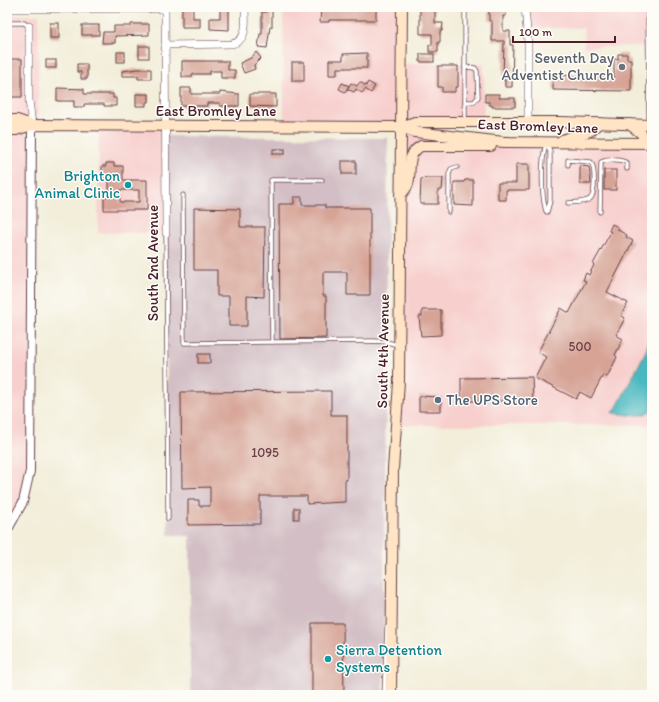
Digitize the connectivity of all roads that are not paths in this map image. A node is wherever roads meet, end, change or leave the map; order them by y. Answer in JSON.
{"nodes":[{"id":1,"x":245,"y":7,"type":"edge"},
{"id":2,"x":402,"y":7,"type":"edge"},
{"id":3,"x":465,"y":7,"type":"edge"},
{"id":4,"x":525,"y":7,"type":"edge"},
{"id":5,"x":648,"y":7,"type":"edge"},
{"id":6,"x":72,"y":8,"type":"edge"},
{"id":7,"x":165,"y":8,"type":"edge"},
{"id":8,"x":7,"y":9,"type":"edge"},
{"id":9,"x":7,"y":23,"type":"edge"},
{"id":10,"x":29,"y":26,"type":"joint"},
{"id":11,"x":165,"y":45,"type":"junction"},
{"id":12,"x":465,"y":67,"type":"junction"},
{"id":13,"x":465,"y":102,"type":"junction"},
{"id":14,"x":7,"y":120,"type":"edge"},
{"id":15,"x":465,"y":122,"type":"junction"},
{"id":16,"x":528,"y":122,"type":"junction"},
{"id":17,"x":599,"y":123,"type":"junction"},
{"id":18,"x":629,"y":124,"type":"junction"},
{"id":19,"x":32,"y":125,"type":"junction"},
{"id":20,"x":650,"y":125,"type":"edge"},
{"id":21,"x":166,"y":126,"type":"junction"},
{"id":22,"x":401,"y":127,"type":"junction"},
{"id":23,"x":7,"y":130,"type":"edge"},
{"id":24,"x":650,"y":141,"type":"edge"},
{"id":25,"x":504,"y":142,"type":"junction"},
{"id":26,"x":551,"y":143,"type":"junction"},
{"id":27,"x":568,"y":165,"type":"dead end"},
{"id":28,"x":457,"y":167,"type":"dead end"},
{"id":29,"x":628,"y":169,"type":"dead end"},
{"id":30,"x":322,"y":180,"type":"dead end"},
{"id":31,"x":183,"y":195,"type":"dead end"},
{"id":32,"x":400,"y":195,"type":"junction"},
{"id":33,"x":568,"y":203,"type":"dead end"},
{"id":34,"x":449,"y":212,"type":"dead end"},
{"id":35,"x":600,"y":212,"type":"dead end"},
{"id":36,"x":166,"y":233,"type":"joint"},
{"id":37,"x":272,"y":342,"type":"junction"},
{"id":38,"x":399,"y":346,"type":"junction"},
{"id":39,"x":168,"y":519,"type":"dead end"},
{"id":40,"x":7,"y":531,"type":"edge"},
{"id":41,"x":392,"y":585,"type":"junction"},
{"id":42,"x":384,"y":695,"type":"edge"},
{"id":43,"x":391,"y":695,"type":"edge"}],
"edges":[{"from":1,"to":11,"type":"street"},
{"from":2,"to":22,"type":"main road","name":"South 4th Avenue"},
{"from":3,"to":12,"type":"lane"},
{"from":4,"to":16,"type":"street"},
{"from":5,"to":20,"type":"lane"},
{"from":6,"to":7,"type":"street"},
{"from":6,"to":8,"type":"street"},
{"from":7,"to":11,"type":"street","name":"South 2nd Avenue"},
{"from":9,"to":10,"type":"lane"},
{"from":10,"to":19,"type":"street"},
{"from":11,"to":21,"type":"street","name":"South 2nd Avenue"},
{"from":12,"to":13,"type":"lane"},
{"from":12,"to":13,"type":"lane"},
{"from":13,"to":15,"type":"lane"},
{"from":14,"to":19,"type":"main road"},
{"from":15,"to":16,"type":"main road","name":"East Bromley Lane"},
{"from":15,"to":22,"type":"main road","name":"East Bromley Lane"},
{"from":16,"to":17,"type":"main road","name":"East Bromley Lane"},
{"from":17,"to":18,"type":"main road","name":"East Bromley Lane"},
{"from":17,"to":26,"type":"main road"},
{"from":18,"to":20,"type":"main road","name":"East Bromley Lane"},
{"from":18,"to":24,"type":"main road"},
{"from":19,"to":21,"type":"main road","name":"East Bromley Lane"},
{"from":19,"to":23,"type":"main road"},
{"from":19,"to":40,"type":"street"},
{"from":21,"to":22,"type":"main road","name":"East Bromley Lane"},
{"from":21,"to":36,"type":"street","name":"South 2nd Avenue"},
{"from":22,"to":25,"type":"main road","name":"East Bromley Lane"},
{"from":22,"to":32,"type":"main road","name":"South 4th Avenue"},
{"from":24,"to":26,"type":"main road","name":"East Bromley Lane"},
{"from":25,"to":26,"type":"main road","name":"East Bromley Lane"},
{"from":25,"to":32,"type":"main road"},
{"from":26,"to":26,"type":"lane"},
{"from":27,"to":33,"type":"lane"},
{"from":28,"to":34,"type":"lane"},
{"from":29,"to":35,"type":"lane"},
{"from":30,"to":37,"type":"lane"},
{"from":31,"to":37,"type":"lane"},
{"from":32,"to":38,"type":"main road","name":"South 4th Avenue"},
{"from":36,"to":39,"type":"lane","name":"South 2nd Avenue"},
{"from":37,"to":38,"type":"lane"},
{"from":38,"to":41,"type":"main road","name":"South 4th Avenue"},
{"from":41,"to":42,"type":"lane"},
{"from":41,"to":43,"type":"main road","name":"South 4th Avenue"}]}
